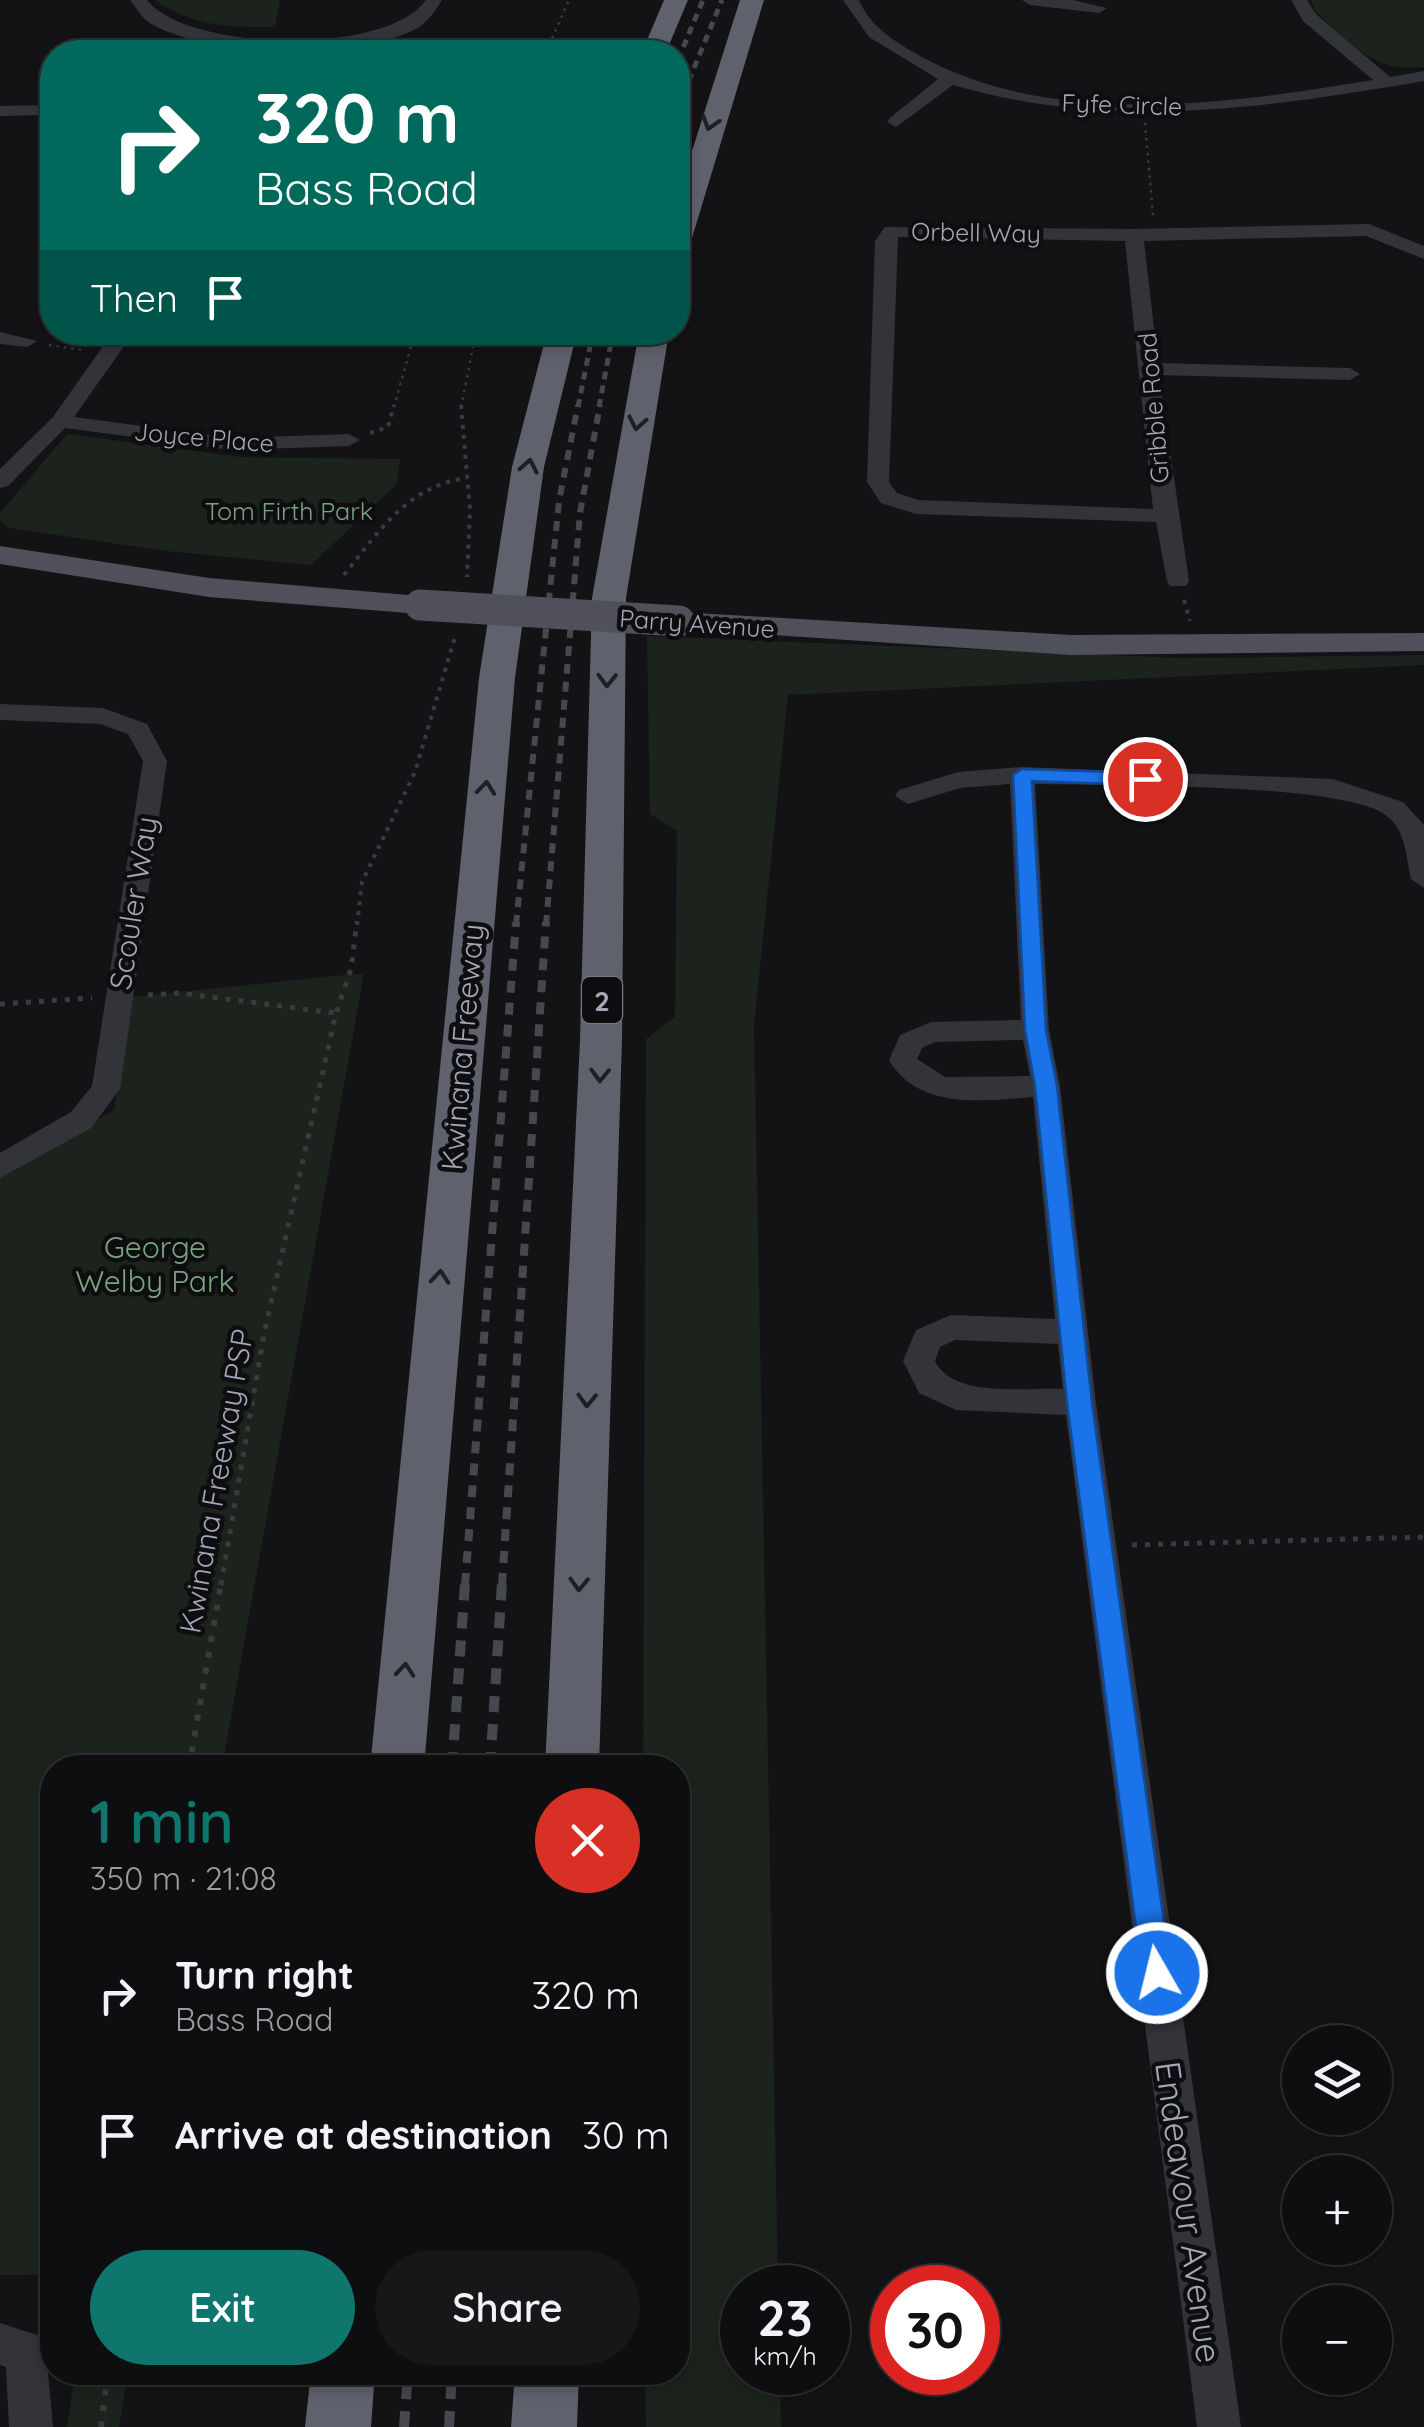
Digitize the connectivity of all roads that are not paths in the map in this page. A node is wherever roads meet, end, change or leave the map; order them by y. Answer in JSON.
{"nodes":[{"id":1,"x":138,"y":0,"type":"edge"},
{"id":2,"x":434,"y":0,"type":"edge"},
{"id":3,"x":676,"y":0,"type":"edge"},
{"id":4,"x":752,"y":0,"type":"edge"},
{"id":5,"x":851,"y":0,"type":"edge"},
{"id":6,"x":1030,"y":0,"type":"edge"},
{"id":7,"x":1299,"y":0,"type":"edge"},
{"id":8,"x":1099,"y":8,"type":"dead end"},
{"id":9,"x":212,"y":40,"type":"edge"},
{"id":10,"x":330,"y":40,"type":"edge"},
{"id":11,"x":659,"y":40,"type":"edge"},
{"id":12,"x":1424,"y":76,"type":"edge"},
{"id":13,"x":951,"y":78,"type":"junction"},
{"id":14,"x":1388,"y":82,"type":"junction"},
{"id":15,"x":40,"y":110,"type":"edge"},
{"id":16,"x":3,"y":111,"type":"edge"},
{"id":17,"x":896,"y":122,"type":"dead end"},
{"id":18,"x":0,"y":133,"type":"edge"},
{"id":19,"x":690,"y":196,"type":"edge"},
{"id":20,"x":1144,"y":234,"type":"junction"},
{"id":21,"x":1424,"y":252,"type":"edge"},
{"id":22,"x":0,"y":338,"type":"edge"},
{"id":23,"x":27,"y":341,"type":"road end"},
{"id":24,"x":116,"y":345,"type":"edge"},
{"id":25,"x":559,"y":345,"type":"edge"},
{"id":26,"x":652,"y":345,"type":"edge"},
{"id":27,"x":1152,"y":368,"type":"junction"},
{"id":28,"x":1350,"y":374,"type":"dead end"},
{"id":29,"x":60,"y":421,"type":"junction"},
{"id":30,"x":349,"y":440,"type":"road end"},
{"id":31,"x":0,"y":481,"type":"edge"},
{"id":32,"x":1163,"y":516,"type":"junction"},
{"id":33,"x":0,"y":555,"type":"edge"},
{"id":34,"x":1178,"y":581,"type":"dead end"},
{"id":35,"x":1415,"y":638,"type":"edge"},
{"id":36,"x":0,"y":712,"type":"edge"},
{"id":37,"x":1022,"y":775,"type":"junction"},
{"id":38,"x":908,"y":796,"type":"dead end"},
{"id":39,"x":1424,"y":879,"type":"edge"},
{"id":40,"x":1035,"y":1030,"type":"junction"},
{"id":41,"x":1046,"y":1086,"type":"junction"},
{"id":42,"x":0,"y":1167,"type":"edge"},
{"id":43,"x":1072,"y":1332,"type":"junction"},
{"id":44,"x":1080,"y":1403,"type":"junction"},
{"id":45,"x":398,"y":1755,"type":"edge"},
{"id":46,"x":573,"y":1755,"type":"edge"},
{"id":47,"x":0,"y":2344,"type":"edge"},
{"id":48,"x":546,"y":2385,"type":"edge"},
{"id":49,"x":31,"y":2427,"type":"edge"},
{"id":50,"x":544,"y":2427,"type":"edge"},
{"id":51,"x":1218,"y":2427,"type":"edge"}],
"edges":[{"from":1,"to":9,"type":"street"},
{"from":2,"to":10,"type":"street"},
{"from":3,"to":11,"type":"highway"},
{"from":4,"to":19,"type":"highway","one_way":true},
{"from":5,"to":13,"type":"street","name":"Fyfe Circle"},
{"from":6,"to":8,"type":"street"},
{"from":7,"to":14,"type":"street"},
{"from":12,"to":14,"type":"street","name":"Fyfe Circle"},
{"from":13,"to":14,"type":"street","name":"Fyfe Circle"},
{"from":13,"to":17,"type":"street"},
{"from":15,"to":16,"type":"street"},
{"from":16,"to":18,"type":"street"},
{"from":20,"to":21,"type":"street","name":"Orbell Way"},
{"from":20,"to":27,"type":"street","name":"Gribble Road"},
{"from":20,"to":32,"type":"street","name":"Orbell Way"},
{"from":22,"to":23,"type":"street"},
{"from":24,"to":29,"type":"street"},
{"from":45,"to":25,"type":"highway","name":"Kwinana Freeway","one_way":true},
{"from":26,"to":46,"type":"highway","number":"2","one_way":true},
{"from":27,"to":28,"type":"street"},
{"from":27,"to":32,"type":"street","name":"Gribble Road"},
{"from":29,"to":30,"type":"street","name":"Joyce Place"},
{"from":29,"to":31,"type":"street"},
{"from":32,"to":34,"type":"street","name":"Gribble Road"},
{"from":33,"to":35,"type":"main road","name":"Parry Avenue","bridge":true},
{"from":36,"to":42,"type":"street","name":"Scouler Way"},
{"from":37,"to":38,"type":"street"},
{"from":37,"to":39,"type":"street"},
{"from":37,"to":40,"type":"street","name":"Endeavour Avenue"},
{"from":40,"to":41,"type":"street","name":"Endeavour Avenue"},
{"from":40,"to":41,"type":"street"},
{"from":41,"to":43,"type":"street","name":"Endeavour Avenue"},
{"from":43,"to":44,"type":"street","name":"Endeavour Avenue"},
{"from":43,"to":44,"type":"street"},
{"from":44,"to":51,"type":"street","name":"Endeavour Avenue"},
{"from":47,"to":49,"type":"street"},
{"from":48,"to":50,"type":"highway"}]}
